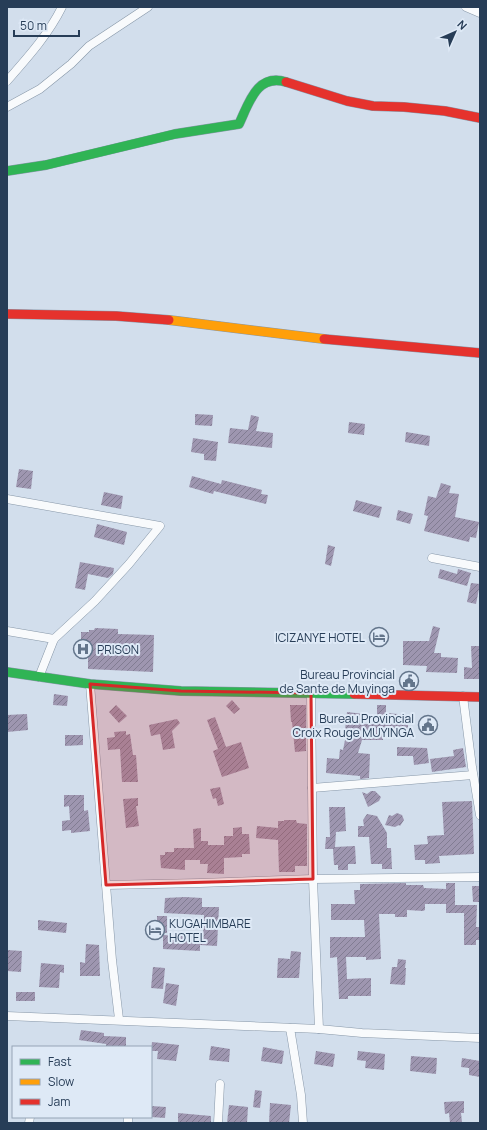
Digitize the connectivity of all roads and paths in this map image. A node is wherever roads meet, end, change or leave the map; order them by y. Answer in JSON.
{"nodes":[{"id":1,"x":62,"y":7,"type":"edge"},
{"id":2,"x":148,"y":7,"type":"edge"},
{"id":3,"x":466,"y":7,"type":"edge"},
{"id":4,"x":480,"y":13,"type":"edge"},
{"id":5,"x":7,"y":80,"type":"edge"},
{"id":6,"x":7,"y":107,"type":"edge"},
{"id":7,"x":480,"y":118,"type":"edge"},
{"id":8,"x":7,"y":171,"type":"edge"},
{"id":9,"x":7,"y":314,"type":"edge"},
{"id":10,"x":480,"y":351,"type":"edge"},
{"id":11,"x":7,"y":499,"type":"edge"},
{"id":12,"x":432,"y":558,"type":"dead end"},
{"id":13,"x":480,"y":567,"type":"edge"},
{"id":14,"x":7,"y":631,"type":"edge"},
{"id":15,"x":54,"y":639,"type":"junction"},
{"id":16,"x":7,"y":672,"type":"edge"},
{"id":17,"x":39,"y":677,"type":"junction"},
{"id":18,"x":90,"y":684,"type":"junction"},
{"id":19,"x":311,"y":693,"type":"junction"},
{"id":20,"x":462,"y":696,"type":"junction"},
{"id":21,"x":480,"y":697,"type":"edge"},
{"id":22,"x":473,"y":775,"type":"junction"},
{"id":23,"x":312,"y":788,"type":"junction"},
{"id":24,"x":480,"y":815,"type":"edge"},
{"id":25,"x":480,"y":877,"type":"edge"},
{"id":26,"x":313,"y":879,"type":"junction"},
{"id":27,"x":106,"y":885,"type":"junction"},
{"id":28,"x":7,"y":1016,"type":"edge"},
{"id":29,"x":119,"y":1020,"type":"junction"},
{"id":30,"x":290,"y":1028,"type":"junction"},
{"id":31,"x":319,"y":1029,"type":"junction"},
{"id":32,"x":480,"y":1038,"type":"edge"},
{"id":33,"x":220,"y":1084,"type":"dead end"},
{"id":34,"x":218,"y":1123,"type":"edge"},
{"id":35,"x":303,"y":1123,"type":"edge"}],
"edges":[{"from":1,"to":5,"type":"street"},
{"from":2,"to":6,"type":"street"},
{"from":3,"to":4,"type":"street"},
{"from":7,"to":8,"type":"street"},
{"from":9,"to":10,"type":"street"},
{"from":11,"to":15,"type":"street"},
{"from":12,"to":13,"type":"street"},
{"from":14,"to":15,"type":"street"},
{"from":15,"to":17,"type":"street"},
{"from":16,"to":17,"type":"street"},
{"from":17,"to":18,"type":"street"},
{"from":18,"to":19,"type":"street"},
{"from":18,"to":27,"type":"street"},
{"from":19,"to":20,"type":"street"},
{"from":19,"to":23,"type":"street"},
{"from":20,"to":21,"type":"street"},
{"from":20,"to":22,"type":"street"},
{"from":22,"to":23,"type":"street"},
{"from":22,"to":24,"type":"street"},
{"from":23,"to":26,"type":"street"},
{"from":25,"to":26,"type":"street"},
{"from":26,"to":27,"type":"street"},
{"from":26,"to":31,"type":"street"},
{"from":27,"to":29,"type":"street"},
{"from":28,"to":29,"type":"street"},
{"from":29,"to":30,"type":"street"},
{"from":30,"to":31,"type":"street"},
{"from":30,"to":35,"type":"street"},
{"from":31,"to":32,"type":"street"},
{"from":33,"to":34,"type":"street"}]}
